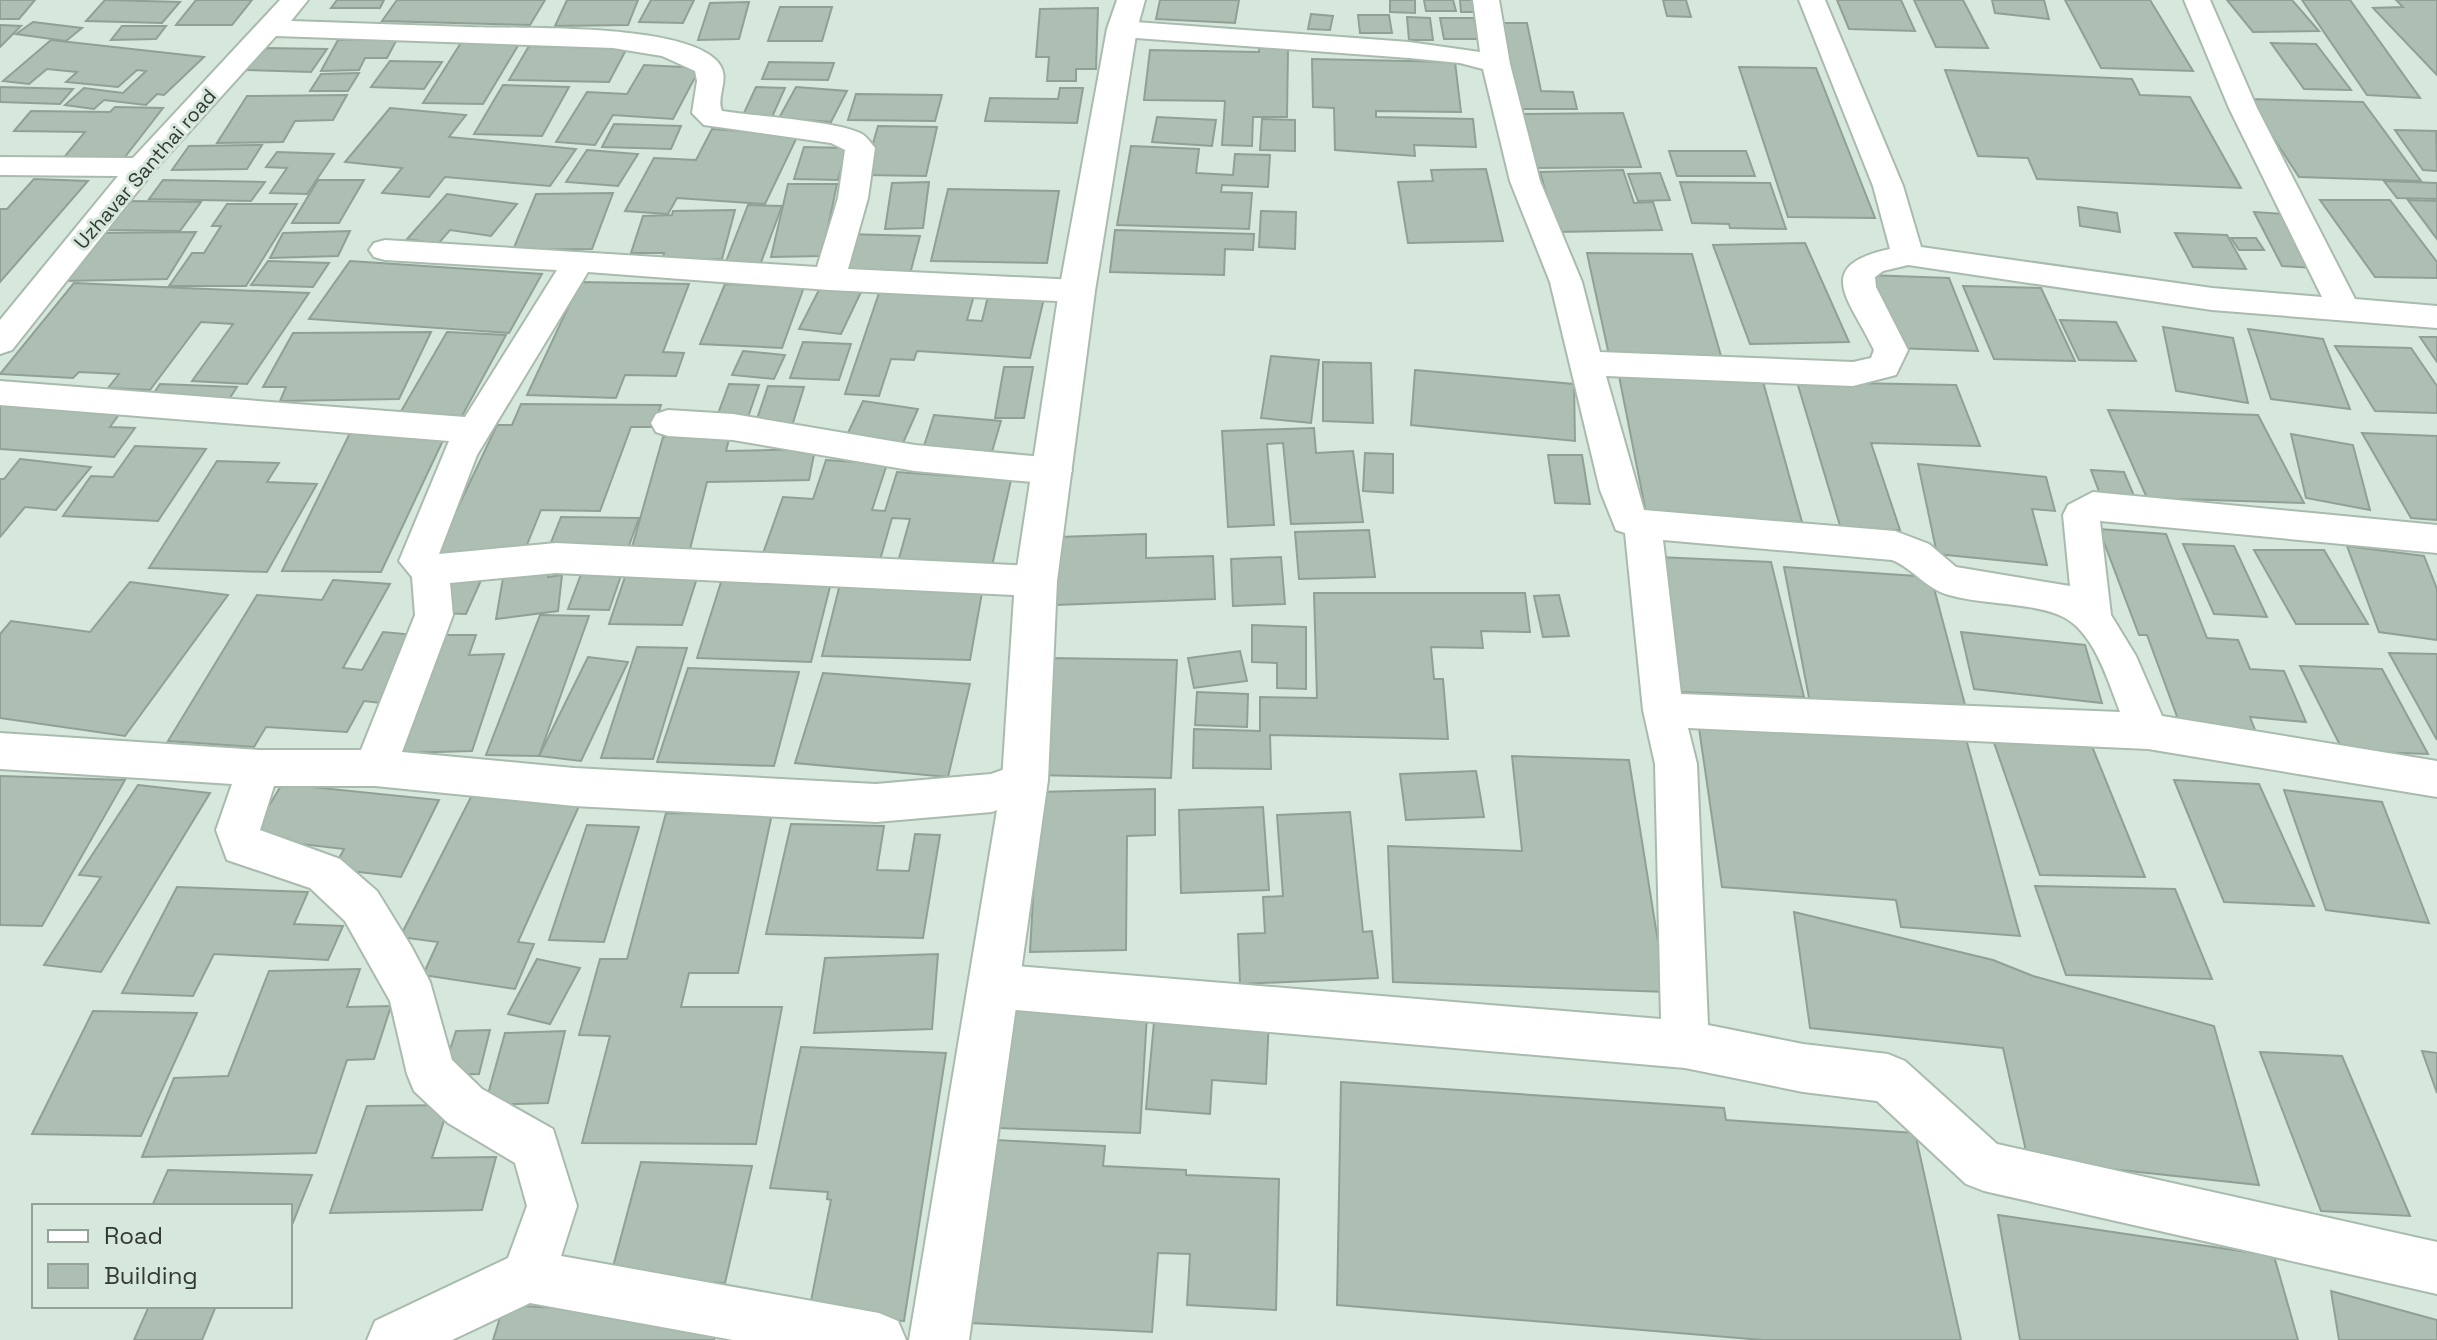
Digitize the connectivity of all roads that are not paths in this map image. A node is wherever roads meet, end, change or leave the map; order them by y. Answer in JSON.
{"nodes":[{"id":1,"x":295,"y":0,"type":"edge"},
{"id":2,"x":1486,"y":0,"type":"edge"},
{"id":3,"x":1812,"y":0,"type":"edge"},
{"id":4,"x":2197,"y":0,"type":"edge"},
{"id":5,"x":1127,"y":15,"type":"edge"},
{"id":6,"x":272,"y":28,"type":"junction"},
{"id":7,"x":1496,"y":64,"type":"junction"},
{"id":8,"x":0,"y":166,"type":"edge"},
{"id":9,"x":141,"y":167,"type":"junction"},
{"id":10,"x":385,"y":250,"type":"dead end"},
{"id":11,"x":1908,"y":255,"type":"junction"},
{"id":12,"x":579,"y":261,"type":"junction"},
{"id":13,"x":829,"y":279,"type":"junction"},
{"id":14,"x":1077,"y":291,"type":"junction"},
{"id":15,"x":2344,"y":309,"type":"junction"},
{"id":16,"x":2437,"y":317,"type":"edge"},
{"id":17,"x":0,"y":342,"type":"edge"},
{"id":18,"x":1588,"y":363,"type":"junction"},
{"id":19,"x":0,"y":393,"type":"edge"},
{"id":20,"x":668,"y":423,"type":"dead end"},
{"id":21,"x":473,"y":430,"type":"junction"},
{"id":22,"x":1054,"y":471,"type":"junction"},
{"id":23,"x":1643,"y":524,"type":"junction"},
{"id":24,"x":2437,"y":539,"type":"edge"},
{"id":25,"x":430,"y":570,"type":"junction"},
{"id":26,"x":1036,"y":581,"type":"junction"},
{"id":27,"x":2092,"y":615,"type":"junction"},
{"id":28,"x":1663,"y":710,"type":"junction"},
{"id":29,"x":2148,"y":731,"type":"junction"},
{"id":30,"x":0,"y":751,"type":"edge"},
{"id":31,"x":259,"y":768,"type":"junction"},
{"id":32,"x":375,"y":768,"type":"junction"},
{"id":33,"x":2437,"y":779,"type":"edge"},
{"id":34,"x":1025,"y":780,"type":"junction"},
{"id":35,"x":992,"y":986,"type":"junction"},
{"id":36,"x":1685,"y":1044,"type":"junction"},
{"id":37,"x":2437,"y":1268,"type":"edge"},
{"id":38,"x":528,"y":1276,"type":"junction"},
{"id":39,"x":394,"y":1340,"type":"edge"},
{"id":40,"x":879,"y":1340,"type":"edge"},
{"id":41,"x":939,"y":1340,"type":"edge"}],
"edges":[{"from":1,"to":6,"type":"street","name":"Uzhavar Santhai road"},
{"from":2,"to":7,"type":"street"},
{"from":3,"to":11,"type":"street"},
{"from":4,"to":15,"type":"street"},
{"from":5,"to":7,"type":"street"},
{"from":5,"to":14,"type":"street"},
{"from":6,"to":9,"type":"street","name":"Uzhavar Santhai road"},
{"from":6,"to":13,"type":"street"},
{"from":7,"to":18,"type":"street"},
{"from":8,"to":9,"type":"street"},
{"from":9,"to":17,"type":"street","name":"Uzhavar Santhai road"},
{"from":10,"to":12,"type":"street"},
{"from":11,"to":15,"type":"street"},
{"from":11,"to":18,"type":"street"},
{"from":12,"to":13,"type":"street"},
{"from":12,"to":21,"type":"street"},
{"from":13,"to":14,"type":"street"},
{"from":14,"to":22,"type":"street"},
{"from":15,"to":16,"type":"street"},
{"from":18,"to":23,"type":"street"},
{"from":19,"to":21,"type":"street"},
{"from":20,"to":22,"type":"street"},
{"from":21,"to":25,"type":"street"},
{"from":22,"to":26,"type":"street"},
{"from":23,"to":27,"type":"street"},
{"from":23,"to":28,"type":"street"},
{"from":24,"to":27,"type":"street"},
{"from":25,"to":26,"type":"street"},
{"from":25,"to":32,"type":"street"},
{"from":26,"to":34,"type":"street"},
{"from":27,"to":29,"type":"street"},
{"from":28,"to":29,"type":"street"},
{"from":28,"to":36,"type":"street"},
{"from":29,"to":33,"type":"street"},
{"from":30,"to":31,"type":"street"},
{"from":31,"to":32,"type":"street"},
{"from":31,"to":38,"type":"street"},
{"from":32,"to":34,"type":"street"},
{"from":34,"to":35,"type":"street"},
{"from":35,"to":36,"type":"street"},
{"from":35,"to":41,"type":"street"},
{"from":36,"to":37,"type":"street"},
{"from":38,"to":39,"type":"street"},
{"from":38,"to":40,"type":"street"}]}
